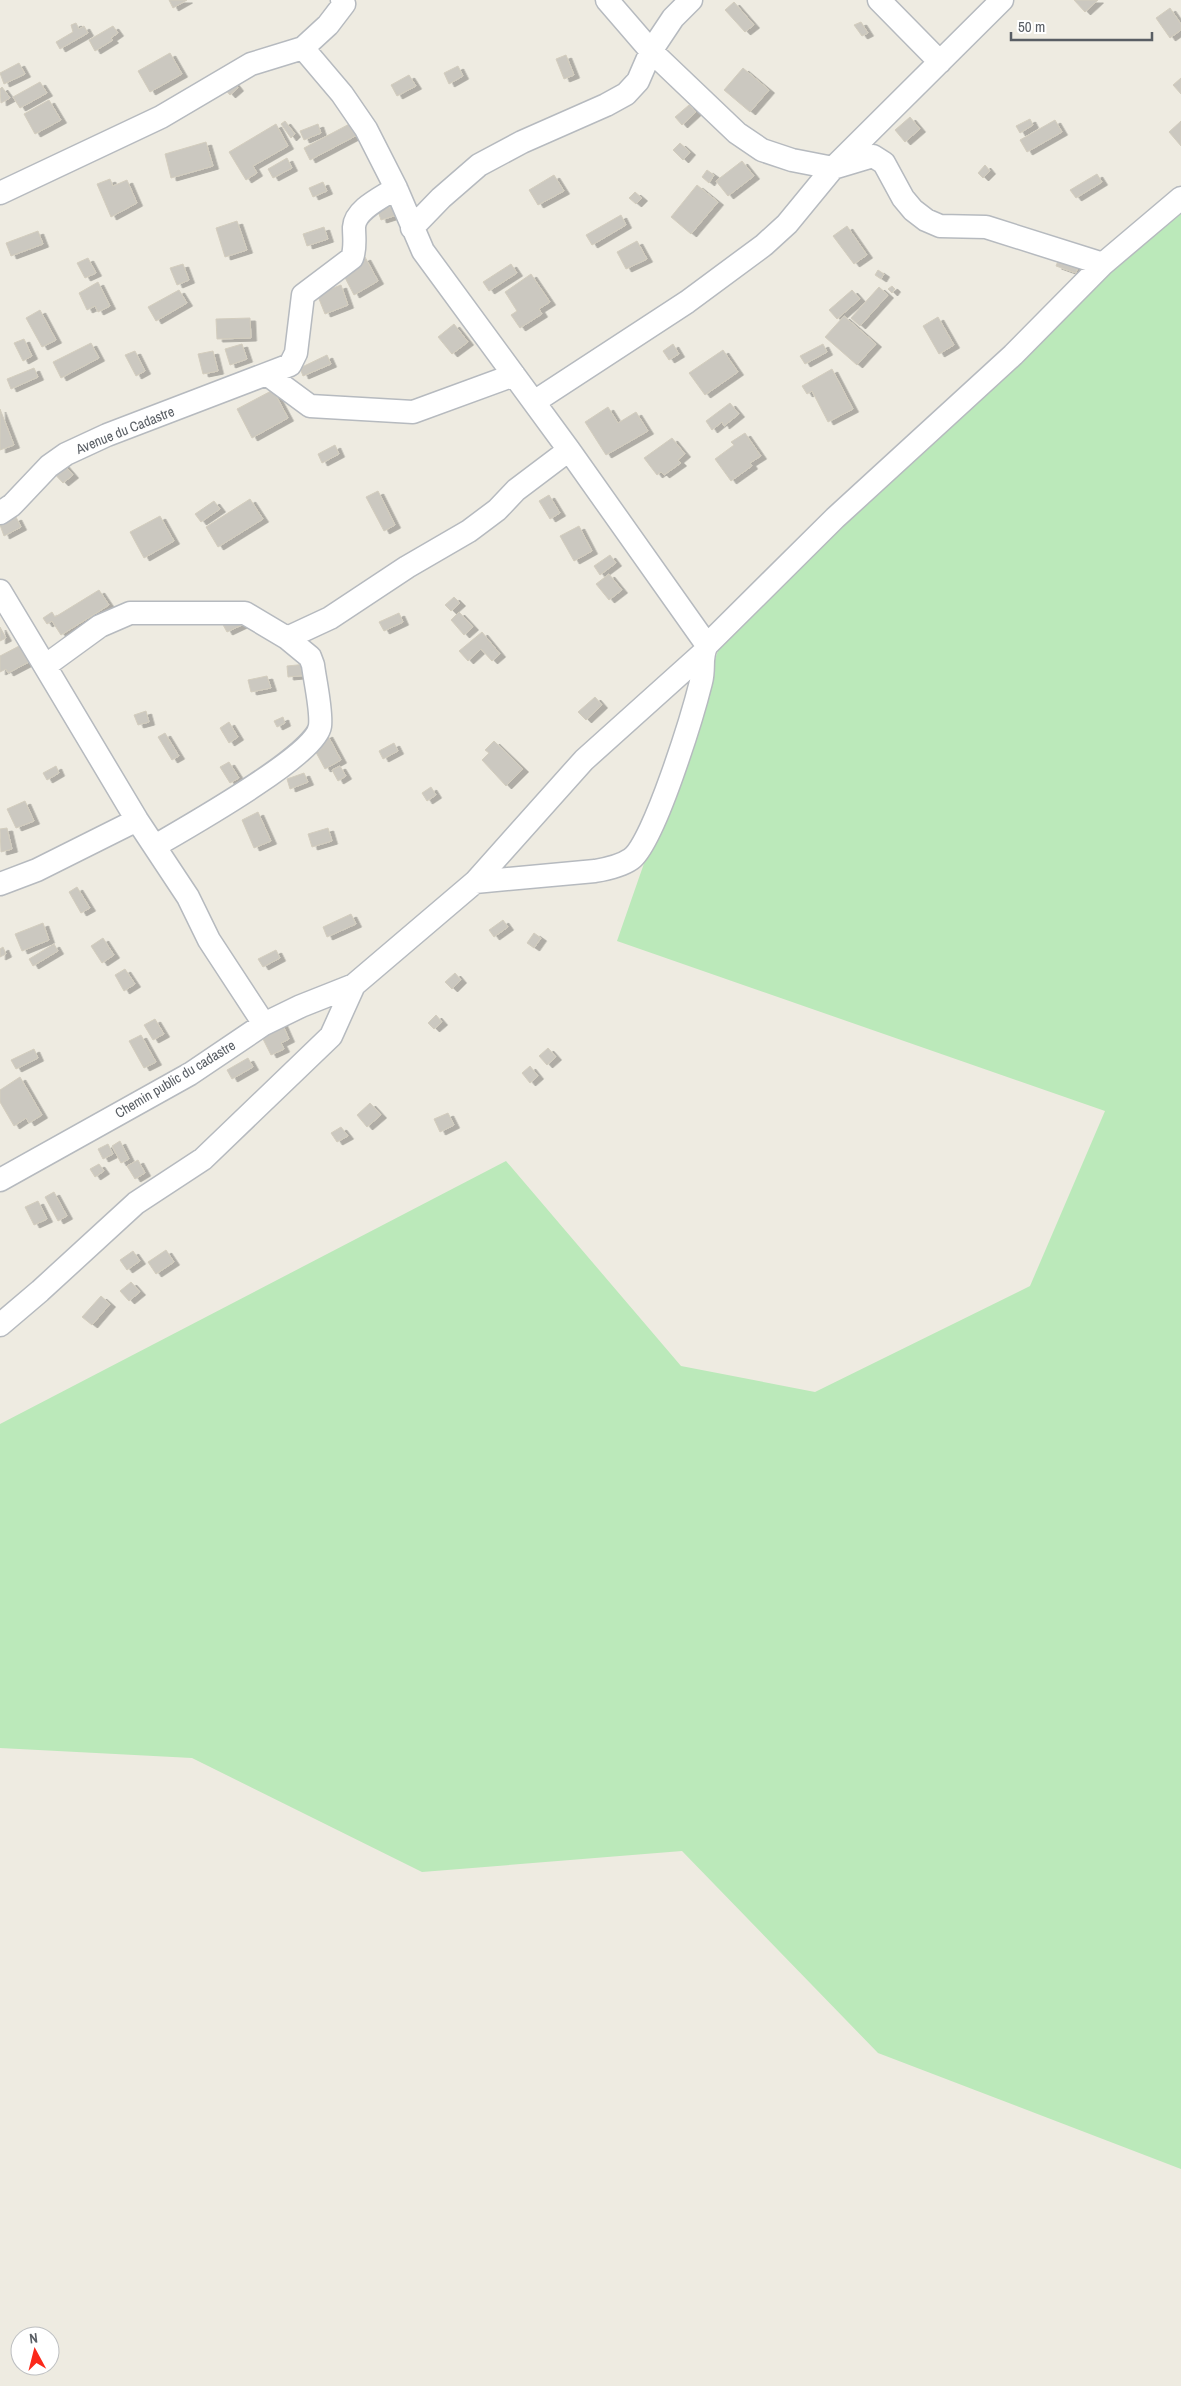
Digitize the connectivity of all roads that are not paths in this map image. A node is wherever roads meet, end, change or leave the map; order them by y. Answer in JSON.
{"nodes":[{"id":1,"x":607,"y":0,"type":"edge"},
{"id":2,"x":691,"y":0,"type":"edge"},
{"id":3,"x":879,"y":0,"type":"edge"},
{"id":4,"x":1002,"y":0,"type":"edge"},
{"id":5,"x":347,"y":1,"type":"edge"},
{"id":6,"x":303,"y":48,"type":"junction"},
{"id":7,"x":651,"y":51,"type":"junction"},
{"id":8,"x":940,"y":62,"type":"junction"},
{"id":9,"x":832,"y":168,"type":"junction"},
{"id":10,"x":396,"y":188,"type":"junction"},
{"id":11,"x":0,"y":194,"type":"edge"},
{"id":12,"x":1181,"y":198,"type":"edge"},
{"id":13,"x":412,"y":228,"type":"junction"},
{"id":14,"x":1103,"y":264,"type":"junction"},
{"id":15,"x":268,"y":375,"type":"junction"},
{"id":16,"x":514,"y":376,"type":"junction"},
{"id":17,"x":534,"y":402,"type":"junction"},
{"id":18,"x":569,"y":450,"type":"junction"},
{"id":19,"x":0,"y":513,"type":"edge"},
{"id":20,"x":0,"y":591,"type":"edge"},
{"id":21,"x":287,"y":638,"type":"junction"},
{"id":22,"x":704,"y":649,"type":"junction"},
{"id":23,"x":45,"y":666,"type":"junction"},
{"id":24,"x":137,"y":820,"type":"junction"},
{"id":25,"x":155,"y":846,"type":"junction"},
{"id":26,"x":475,"y":882,"type":"junction"},
{"id":27,"x":0,"y":884,"type":"edge"},
{"id":28,"x":354,"y":985,"type":"junction"},
{"id":29,"x":264,"y":1024,"type":"junction"},
{"id":30,"x":0,"y":1180,"type":"edge"},
{"id":31,"x":0,"y":1325,"type":"edge"}],
"edges":[{"from":1,"to":7,"type":"street"},
{"from":2,"to":7,"type":"street"},
{"from":3,"to":8,"type":"street"},
{"from":4,"to":8,"type":"street"},
{"from":5,"to":6,"type":"street"},
{"from":6,"to":10,"type":"street"},
{"from":6,"to":11,"type":"street"},
{"from":7,"to":9,"type":"street"},
{"from":7,"to":13,"type":"street"},
{"from":8,"to":9,"type":"street"},
{"from":9,"to":14,"type":"street"},
{"from":9,"to":17,"type":"street"},
{"from":10,"to":13,"type":"street"},
{"from":10,"to":15,"type":"street","name":"Avenue du Cadastre"},
{"from":12,"to":14,"type":"street"},
{"from":13,"to":16,"type":"street"},
{"from":14,"to":22,"type":"street"},
{"from":15,"to":16,"type":"street"},
{"from":15,"to":19,"type":"street","name":"Avenue du Cadastre"},
{"from":16,"to":17,"type":"street"},
{"from":17,"to":18,"type":"street"},
{"from":18,"to":21,"type":"street"},
{"from":18,"to":22,"type":"street"},
{"from":20,"to":23,"type":"street"},
{"from":21,"to":23,"type":"street"},
{"from":21,"to":25,"type":"street"},
{"from":22,"to":26,"type":"street"},
{"from":22,"to":26,"type":"street"},
{"from":23,"to":24,"type":"street"},
{"from":24,"to":25,"type":"street"},
{"from":24,"to":27,"type":"street"},
{"from":25,"to":29,"type":"street"},
{"from":26,"to":28,"type":"street"},
{"from":28,"to":29,"type":"street","name":"Chemin public du cadastre"},
{"from":28,"to":31,"type":"street"},
{"from":29,"to":30,"type":"street","name":"Chemin public du cadastre"}]}
